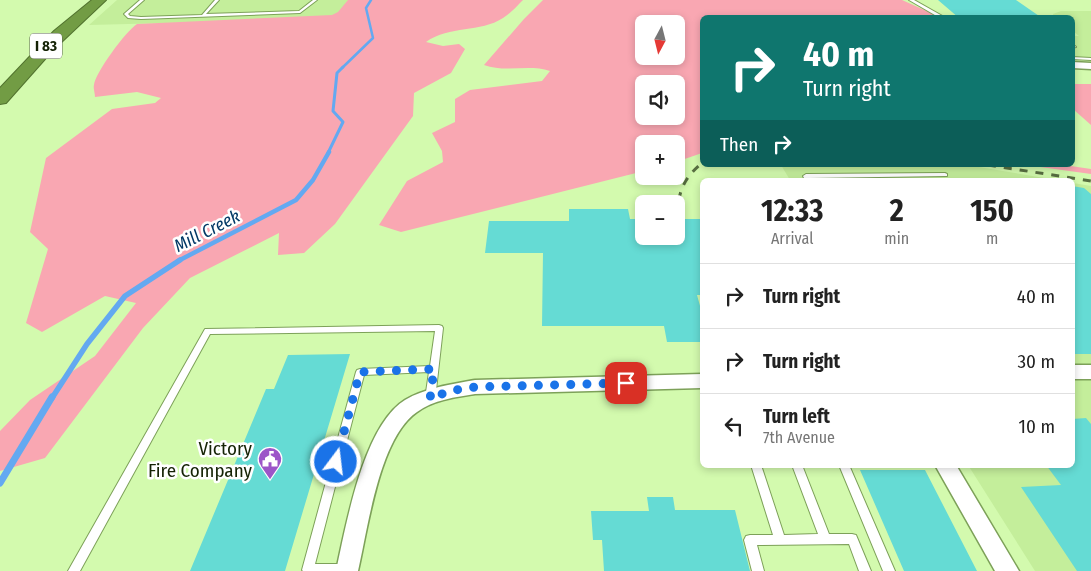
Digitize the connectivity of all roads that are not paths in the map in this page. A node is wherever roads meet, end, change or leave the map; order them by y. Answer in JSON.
{"nodes":[{"id":1,"x":82,"y":0,"type":"edge"},
{"id":2,"x":100,"y":0,"type":"edge"},
{"id":3,"x":142,"y":0,"type":"edge"},
{"id":4,"x":217,"y":0,"type":"edge"},
{"id":5,"x":315,"y":0,"type":"edge"},
{"id":6,"x":911,"y":0,"type":"edge"},
{"id":7,"x":938,"y":15,"type":"edge"},
{"id":8,"x":204,"y":16,"type":"junction"},
{"id":9,"x":1075,"y":58,"type":"edge"},
{"id":10,"x":1091,"y":59,"type":"edge"},
{"id":11,"x":1075,"y":65,"type":"edge"},
{"id":12,"x":1091,"y":66,"type":"edge"},
{"id":13,"x":0,"y":77,"type":"edge"},
{"id":14,"x":0,"y":99,"type":"edge"},
{"id":15,"x":945,"y":175,"type":"dead end"},
{"id":16,"x":807,"y":178,"type":"edge"},
{"id":17,"x":434,"y":369,"type":"junction"},
{"id":18,"x":1075,"y":372,"type":"edge"},
{"id":19,"x":1091,"y":372,"type":"edge"},
{"id":20,"x":700,"y":381,"type":"edge"},
{"id":21,"x":430,"y":399,"type":"junction"},
{"id":22,"x":757,"y":468,"type":"edge"},
{"id":23,"x":798,"y":468,"type":"edge"},
{"id":24,"x":845,"y":468,"type":"edge"},
{"id":25,"x":947,"y":468,"type":"edge"},
{"id":26,"x":826,"y":539,"type":"junction"},
{"id":27,"x":780,"y":540,"type":"junction"},
{"id":28,"x":74,"y":571,"type":"edge"},
{"id":29,"x":347,"y":571,"type":"edge"},
{"id":30,"x":758,"y":571,"type":"edge"},
{"id":31,"x":865,"y":571,"type":"edge"},
{"id":32,"x":889,"y":571,"type":"edge"},
{"id":33,"x":1008,"y":571,"type":"edge"}],
"edges":[{"from":1,"to":13,"type":"highway","number":"I 83"},
{"from":2,"to":14,"type":"highway","number":"I 83"},
{"from":3,"to":8,"type":"lane"},
{"from":4,"to":8,"type":"lane"},
{"from":5,"to":8,"type":"lane"},
{"from":6,"to":7,"type":"lane"},
{"from":9,"to":10,"type":"lane"},
{"from":11,"to":12,"type":"street"},
{"from":15,"to":16,"type":"lane"},
{"from":17,"to":21,"type":"lane"},
{"from":17,"to":28,"type":"lane"},
{"from":17,"to":29,"type":"lane"},
{"from":18,"to":19,"type":"street"},
{"from":20,"to":21,"type":"street"},
{"from":21,"to":29,"type":"street"},
{"from":22,"to":27,"type":"lane"},
{"from":23,"to":26,"type":"lane"},
{"from":24,"to":32,"type":"lane"},
{"from":25,"to":33,"type":"street"},
{"from":26,"to":27,"type":"lane"},
{"from":26,"to":31,"type":"lane"},
{"from":27,"to":30,"type":"lane"}]}
